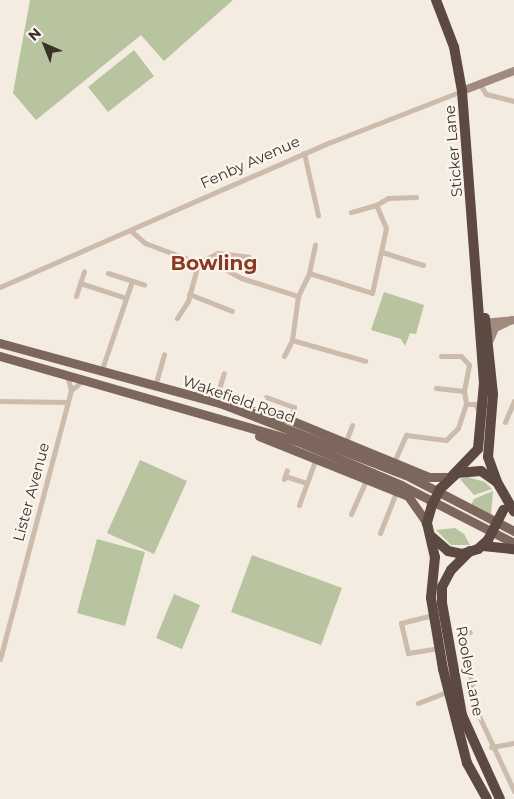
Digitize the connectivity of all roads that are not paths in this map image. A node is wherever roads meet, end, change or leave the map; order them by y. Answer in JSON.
{"nodes":[{"id":1,"x":436,"y":0,"type":"edge"},
{"id":2,"x":514,"y":71,"type":"edge"},
{"id":3,"x":480,"y":85,"type":"junction"},
{"id":4,"x":462,"y":91,"type":"junction"},
{"id":5,"x":514,"y":101,"type":"edge"},
{"id":6,"x":304,"y":153,"type":"junction"},
{"id":7,"x":416,"y":197,"type":"dead end"},
{"id":8,"x":376,"y":205,"type":"junction"},
{"id":9,"x":351,"y":212,"type":"dead end"},
{"id":10,"x":318,"y":215,"type":"dead end"},
{"id":11,"x":130,"y":230,"type":"junction"},
{"id":12,"x":315,"y":245,"type":"dead end"},
{"id":13,"x":382,"y":252,"type":"junction"},
{"id":14,"x":249,"y":258,"type":"dead end"},
{"id":15,"x":198,"y":262,"type":"junction"},
{"id":16,"x":422,"y":265,"type":"dead end"},
{"id":17,"x":84,"y":271,"type":"dead end"},
{"id":18,"x":108,"y":273,"type":"dead end"},
{"id":19,"x":309,"y":273,"type":"junction"},
{"id":20,"x":132,"y":281,"type":"junction"},
{"id":21,"x":80,"y":283,"type":"junction"},
{"id":22,"x":144,"y":285,"type":"dead end"},
{"id":23,"x":0,"y":287,"type":"edge"},
{"id":24,"x":189,"y":294,"type":"junction"},
{"id":25,"x":76,"y":296,"type":"dead end"},
{"id":26,"x":298,"y":296,"type":"junction"},
{"id":27,"x":126,"y":298,"type":"junction"},
{"id":28,"x":232,"y":311,"type":"dead end"},
{"id":29,"x":177,"y":318,"type":"dead end"},
{"id":30,"x":514,"y":320,"type":"edge"},
{"id":31,"x":483,"y":322,"type":"junction"},
{"id":32,"x":292,"y":340,"type":"junction"},
{"id":33,"x":490,"y":340,"type":"junction"},
{"id":34,"x":0,"y":343,"type":"edge"},
{"id":35,"x":164,"y":354,"type":"dead end"},
{"id":36,"x":0,"y":356,"type":"edge"},
{"id":37,"x":284,"y":356,"type":"dead end"},
{"id":38,"x":441,"y":356,"type":"dead end"},
{"id":39,"x":365,"y":361,"type":"dead end"},
{"id":40,"x":101,"y":372,"type":"junction"},
{"id":41,"x":224,"y":373,"type":"dead end"},
{"id":42,"x":66,"y":375,"type":"junction"},
{"id":43,"x":84,"y":380,"type":"junction"},
{"id":44,"x":155,"y":386,"type":"junction"},
{"id":45,"x":436,"y":388,"type":"dead end"},
{"id":46,"x":71,"y":390,"type":"junction"},
{"id":47,"x":464,"y":391,"type":"junction"},
{"id":48,"x":266,"y":397,"type":"dead end"},
{"id":49,"x":0,"y":400,"type":"edge"},
{"id":50,"x":514,"y":401,"type":"edge"},
{"id":51,"x":68,"y":402,"type":"junction"},
{"id":52,"x":217,"y":403,"type":"junction"},
{"id":53,"x":466,"y":404,"type":"junction"},
{"id":54,"x":290,"y":420,"type":"junction"},
{"id":55,"x":222,"y":422,"type":"junction"},
{"id":56,"x":505,"y":422,"type":"dead end"},
{"id":57,"x":352,"y":425,"type":"dead end"},
{"id":58,"x":481,"y":439,"type":"junction"},
{"id":59,"x":346,"y":441,"type":"junction"},
{"id":60,"x":316,"y":458,"type":"junction"},
{"id":61,"x":394,"y":462,"type":"junction"},
{"id":62,"x":286,"y":475,"type":"dead end"},
{"id":63,"x":451,"y":476,"type":"junction"},
{"id":64,"x":367,"y":478,"type":"junction"},
{"id":65,"x":497,"y":482,"type":"junction"},
{"id":66,"x":307,"y":483,"type":"junction"},
{"id":67,"x":397,"y":490,"type":"junction"},
{"id":68,"x":505,"y":495,"type":"junction"},
{"id":69,"x":299,"y":505,"type":"dead end"},
{"id":70,"x":514,"y":512,"type":"edge"},
{"id":71,"x":351,"y":514,"type":"dead end"},
{"id":72,"x":427,"y":523,"type":"junction"},
{"id":73,"x":514,"y":532,"type":"edge"},
{"id":74,"x":380,"y":533,"type":"dead end"},
{"id":75,"x":430,"y":534,"type":"junction"},
{"id":76,"x":486,"y":543,"type":"junction"},
{"id":77,"x":514,"y":543,"type":"edge"},
{"id":78,"x":514,"y":550,"type":"edge"},
{"id":79,"x":470,"y":552,"type":"junction"},
{"id":80,"x":433,"y":615,"type":"junction"},
{"id":81,"x":460,"y":627,"type":"dead end"},
{"id":82,"x":470,"y":632,"type":"dead end"},
{"id":83,"x":461,"y":634,"type":"junction"},
{"id":84,"x":439,"y":648,"type":"junction"},
{"id":85,"x":0,"y":659,"type":"edge"},
{"id":86,"x":447,"y":692,"type":"junction"},
{"id":87,"x":418,"y":704,"type":"dead end"},
{"id":88,"x":514,"y":743,"type":"edge"},
{"id":89,"x":491,"y":747,"type":"junction"},
{"id":90,"x":514,"y":791,"type":"edge"},
{"id":91,"x":487,"y":799,"type":"edge"},
{"id":92,"x":500,"y":799,"type":"edge"}],
"edges":[{"from":1,"to":4,"type":"highway","name":"Sticker Lane"},
{"from":2,"to":3,"type":"street","name":"Fenby Avenue"},
{"from":3,"to":4,"type":"street","name":"Fenby Avenue"},
{"from":3,"to":5,"type":"street"},
{"from":4,"to":6,"type":"street","name":"Fenby Avenue"},
{"from":4,"to":31,"type":"highway","name":"Sticker Lane"},
{"from":6,"to":10,"type":"street"},
{"from":6,"to":11,"type":"street","name":"Fenby Avenue"},
{"from":7,"to":8,"type":"street"},
{"from":8,"to":9,"type":"street"},
{"from":8,"to":13,"type":"street"},
{"from":11,"to":15,"type":"street"},
{"from":11,"to":23,"type":"street","name":"Fenby Avenue"},
{"from":12,"to":19,"type":"street"},
{"from":13,"to":16,"type":"street"},
{"from":13,"to":19,"type":"street"},
{"from":14,"to":15,"type":"street"},
{"from":15,"to":24,"type":"street"},
{"from":15,"to":26,"type":"street"},
{"from":17,"to":21,"type":"street"},
{"from":18,"to":20,"type":"street"},
{"from":19,"to":26,"type":"street"},
{"from":20,"to":22,"type":"street"},
{"from":20,"to":27,"type":"street"},
{"from":21,"to":25,"type":"street"},
{"from":21,"to":27,"type":"street"},
{"from":24,"to":28,"type":"street"},
{"from":24,"to":29,"type":"street"},
{"from":26,"to":32,"type":"street"},
{"from":27,"to":40,"type":"street"},
{"from":30,"to":31,"type":"street"},
{"from":30,"to":33,"type":"street"},
{"from":31,"to":33,"type":"highway","name":"Sticker Lane"},
{"from":31,"to":58,"type":"highway","name":"Sticker Lane"},
{"from":32,"to":37,"type":"street"},
{"from":32,"to":39,"type":"street"},
{"from":33,"to":65,"type":"highway","name":"Sticker Lane"},
{"from":34,"to":40,"type":"main road","name":"Wakefield Road"},
{"from":35,"to":44,"type":"street"},
{"from":36,"to":42,"type":"main road","name":"Wakefield Road"},
{"from":38,"to":47,"type":"street"},
{"from":40,"to":44,"type":"main road","name":"Wakefield Road"},
{"from":41,"to":52,"type":"street"},
{"from":42,"to":43,"type":"main road","name":"Wakefield Road"},
{"from":42,"to":46,"type":"street"},
{"from":43,"to":46,"type":"street"},
{"from":43,"to":55,"type":"main road","name":"Wakefield Road"},
{"from":44,"to":52,"type":"main road","name":"Wakefield Road"},
{"from":45,"to":47,"type":"street"},
{"from":46,"to":51,"type":"street","name":"Lister Avenue"},
{"from":47,"to":53,"type":"street"},
{"from":48,"to":54,"type":"street"},
{"from":49,"to":51,"type":"street"},
{"from":50,"to":56,"type":"street"},
{"from":51,"to":85,"type":"street","name":"Lister Avenue"},
{"from":52,"to":54,"type":"main road"},
{"from":52,"to":73,"type":"main road","name":"Wakefield Road"},
{"from":53,"to":58,"type":"street"},
{"from":53,"to":61,"type":"street"},
{"from":54,"to":59,"type":"main road"},
{"from":55,"to":60,"type":"main road"},
{"from":55,"to":77,"type":"main road","name":"Wakefield Road"},
{"from":57,"to":59,"type":"street"},
{"from":58,"to":63,"type":"highway","name":"Sticker Lane"},
{"from":59,"to":61,"type":"main road"},
{"from":60,"to":64,"type":"main road"},
{"from":60,"to":66,"type":"street"},
{"from":61,"to":63,"type":"main road"},
{"from":62,"to":66,"type":"street"},
{"from":63,"to":65,"type":"highway"},
{"from":63,"to":72,"type":"highway","bridge":true},
{"from":64,"to":67,"type":"main road"},
{"from":64,"to":71,"type":"street"},
{"from":65,"to":68,"type":"highway"},
{"from":66,"to":69,"type":"street"},
{"from":67,"to":72,"type":"main road"},
{"from":67,"to":74,"type":"street"},
{"from":68,"to":70,"type":"highway"},
{"from":68,"to":76,"type":"highway","bridge":true},
{"from":72,"to":75,"type":"highway"},
{"from":75,"to":79,"type":"highway"},
{"from":75,"to":80,"type":"highway","name":"Rooley Lane"},
{"from":76,"to":78,"type":"highway"},
{"from":76,"to":79,"type":"highway"},
{"from":79,"to":92,"type":"highway","name":"Rooley Lane"},
{"from":80,"to":84,"type":"highway","name":"Rooley Lane"},
{"from":80,"to":84,"type":"street","name":"Rooley Lane"},
{"from":81,"to":83,"type":"street"},
{"from":82,"to":83,"type":"street"},
{"from":83,"to":89,"type":"street"},
{"from":84,"to":86,"type":"highway","name":"Rooley Lane"},
{"from":86,"to":87,"type":"street"},
{"from":86,"to":91,"type":"highway","name":"Rooley Lane"},
{"from":88,"to":89,"type":"street"},
{"from":89,"to":90,"type":"street"}]}
